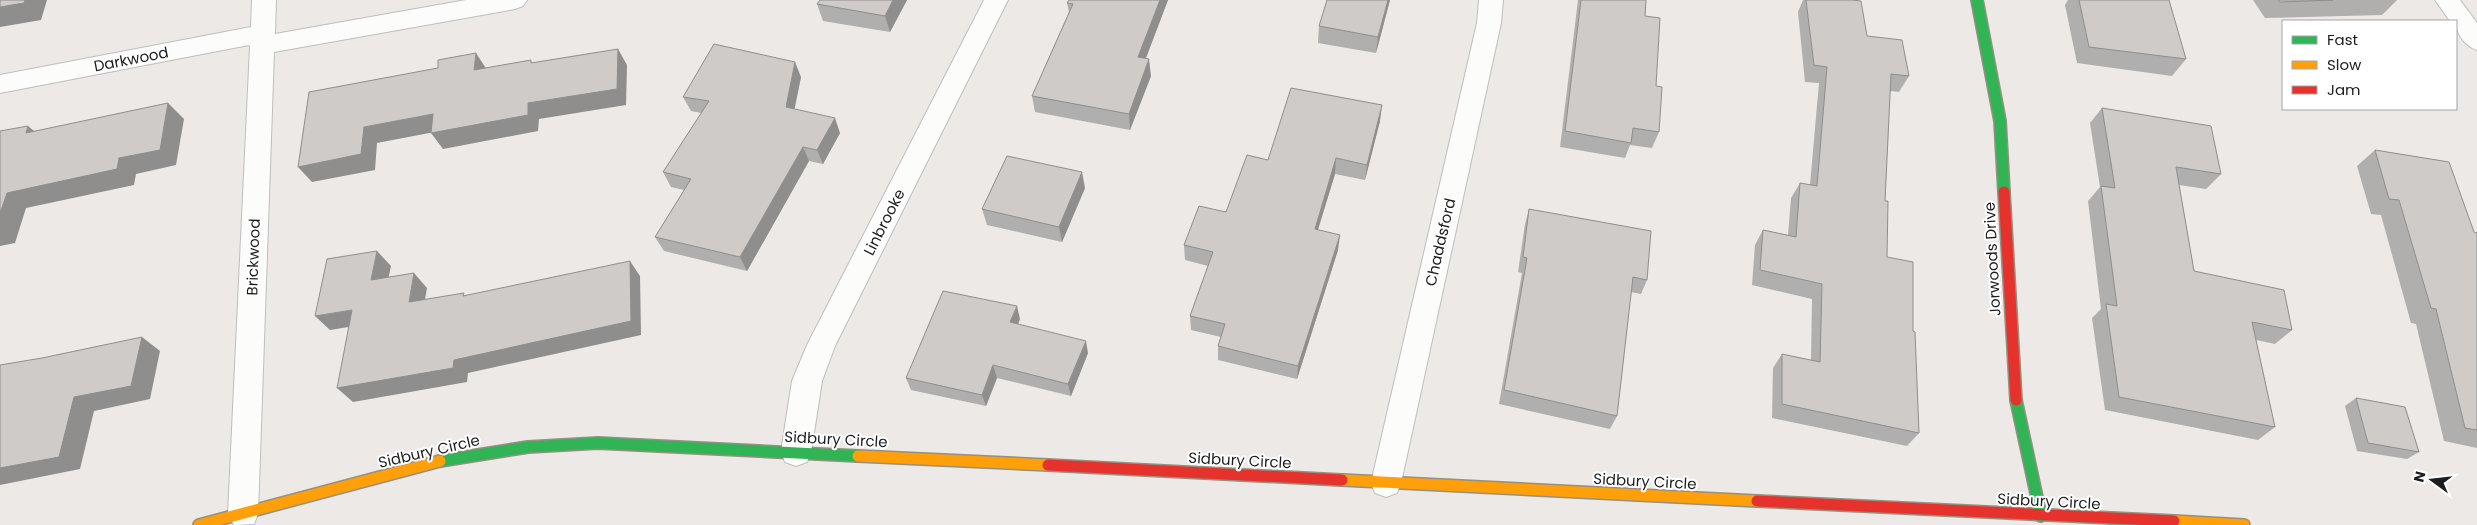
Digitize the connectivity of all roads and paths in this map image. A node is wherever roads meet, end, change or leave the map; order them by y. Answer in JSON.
{"nodes":[{"id":1,"x":264,"y":0,"type":"edge"},
{"id":2,"x":515,"y":0,"type":"edge"},
{"id":3,"x":996,"y":0,"type":"edge"},
{"id":4,"x":1491,"y":0,"type":"edge"},
{"id":5,"x":1978,"y":0,"type":"edge"},
{"id":6,"x":2447,"y":0,"type":"edge"},
{"id":7,"x":261,"y":40,"type":"junction"},
{"id":8,"x":2477,"y":41,"type":"edge"},
{"id":9,"x":0,"y":84,"type":"edge"},
{"id":10,"x":796,"y":452,"type":"junction"},
{"id":11,"x":1386,"y":483,"type":"junction"},
{"id":12,"x":243,"y":514,"type":"junction"},
{"id":13,"x":2041,"y":516,"type":"junction"},
{"id":14,"x":199,"y":525,"type":"edge"},
{"id":15,"x":2244,"y":525,"type":"edge"}],
"edges":[{"from":1,"to":7,"type":"street","name":"Brickwood"},
{"from":2,"to":7,"type":"street","name":"Darkwood"},
{"from":3,"to":10,"type":"street","name":"Linbrooke"},
{"from":4,"to":11,"type":"street","name":"Chaddsford"},
{"from":5,"to":13,"type":"street","name":"Jorwoods Drive"},
{"from":6,"to":8,"type":"street"},
{"from":7,"to":9,"type":"street","name":"Darkwood"},
{"from":7,"to":12,"type":"street","name":"Brickwood"},
{"from":10,"to":11,"type":"street","name":"Sidbury Circle"},
{"from":10,"to":12,"type":"street","name":"Sidbury Circle"},
{"from":11,"to":13,"type":"street","name":"Sidbury Circle"},
{"from":12,"to":14,"type":"street","name":"Sidbury Circle"},
{"from":13,"to":15,"type":"street","name":"Sidbury Circle"}]}
